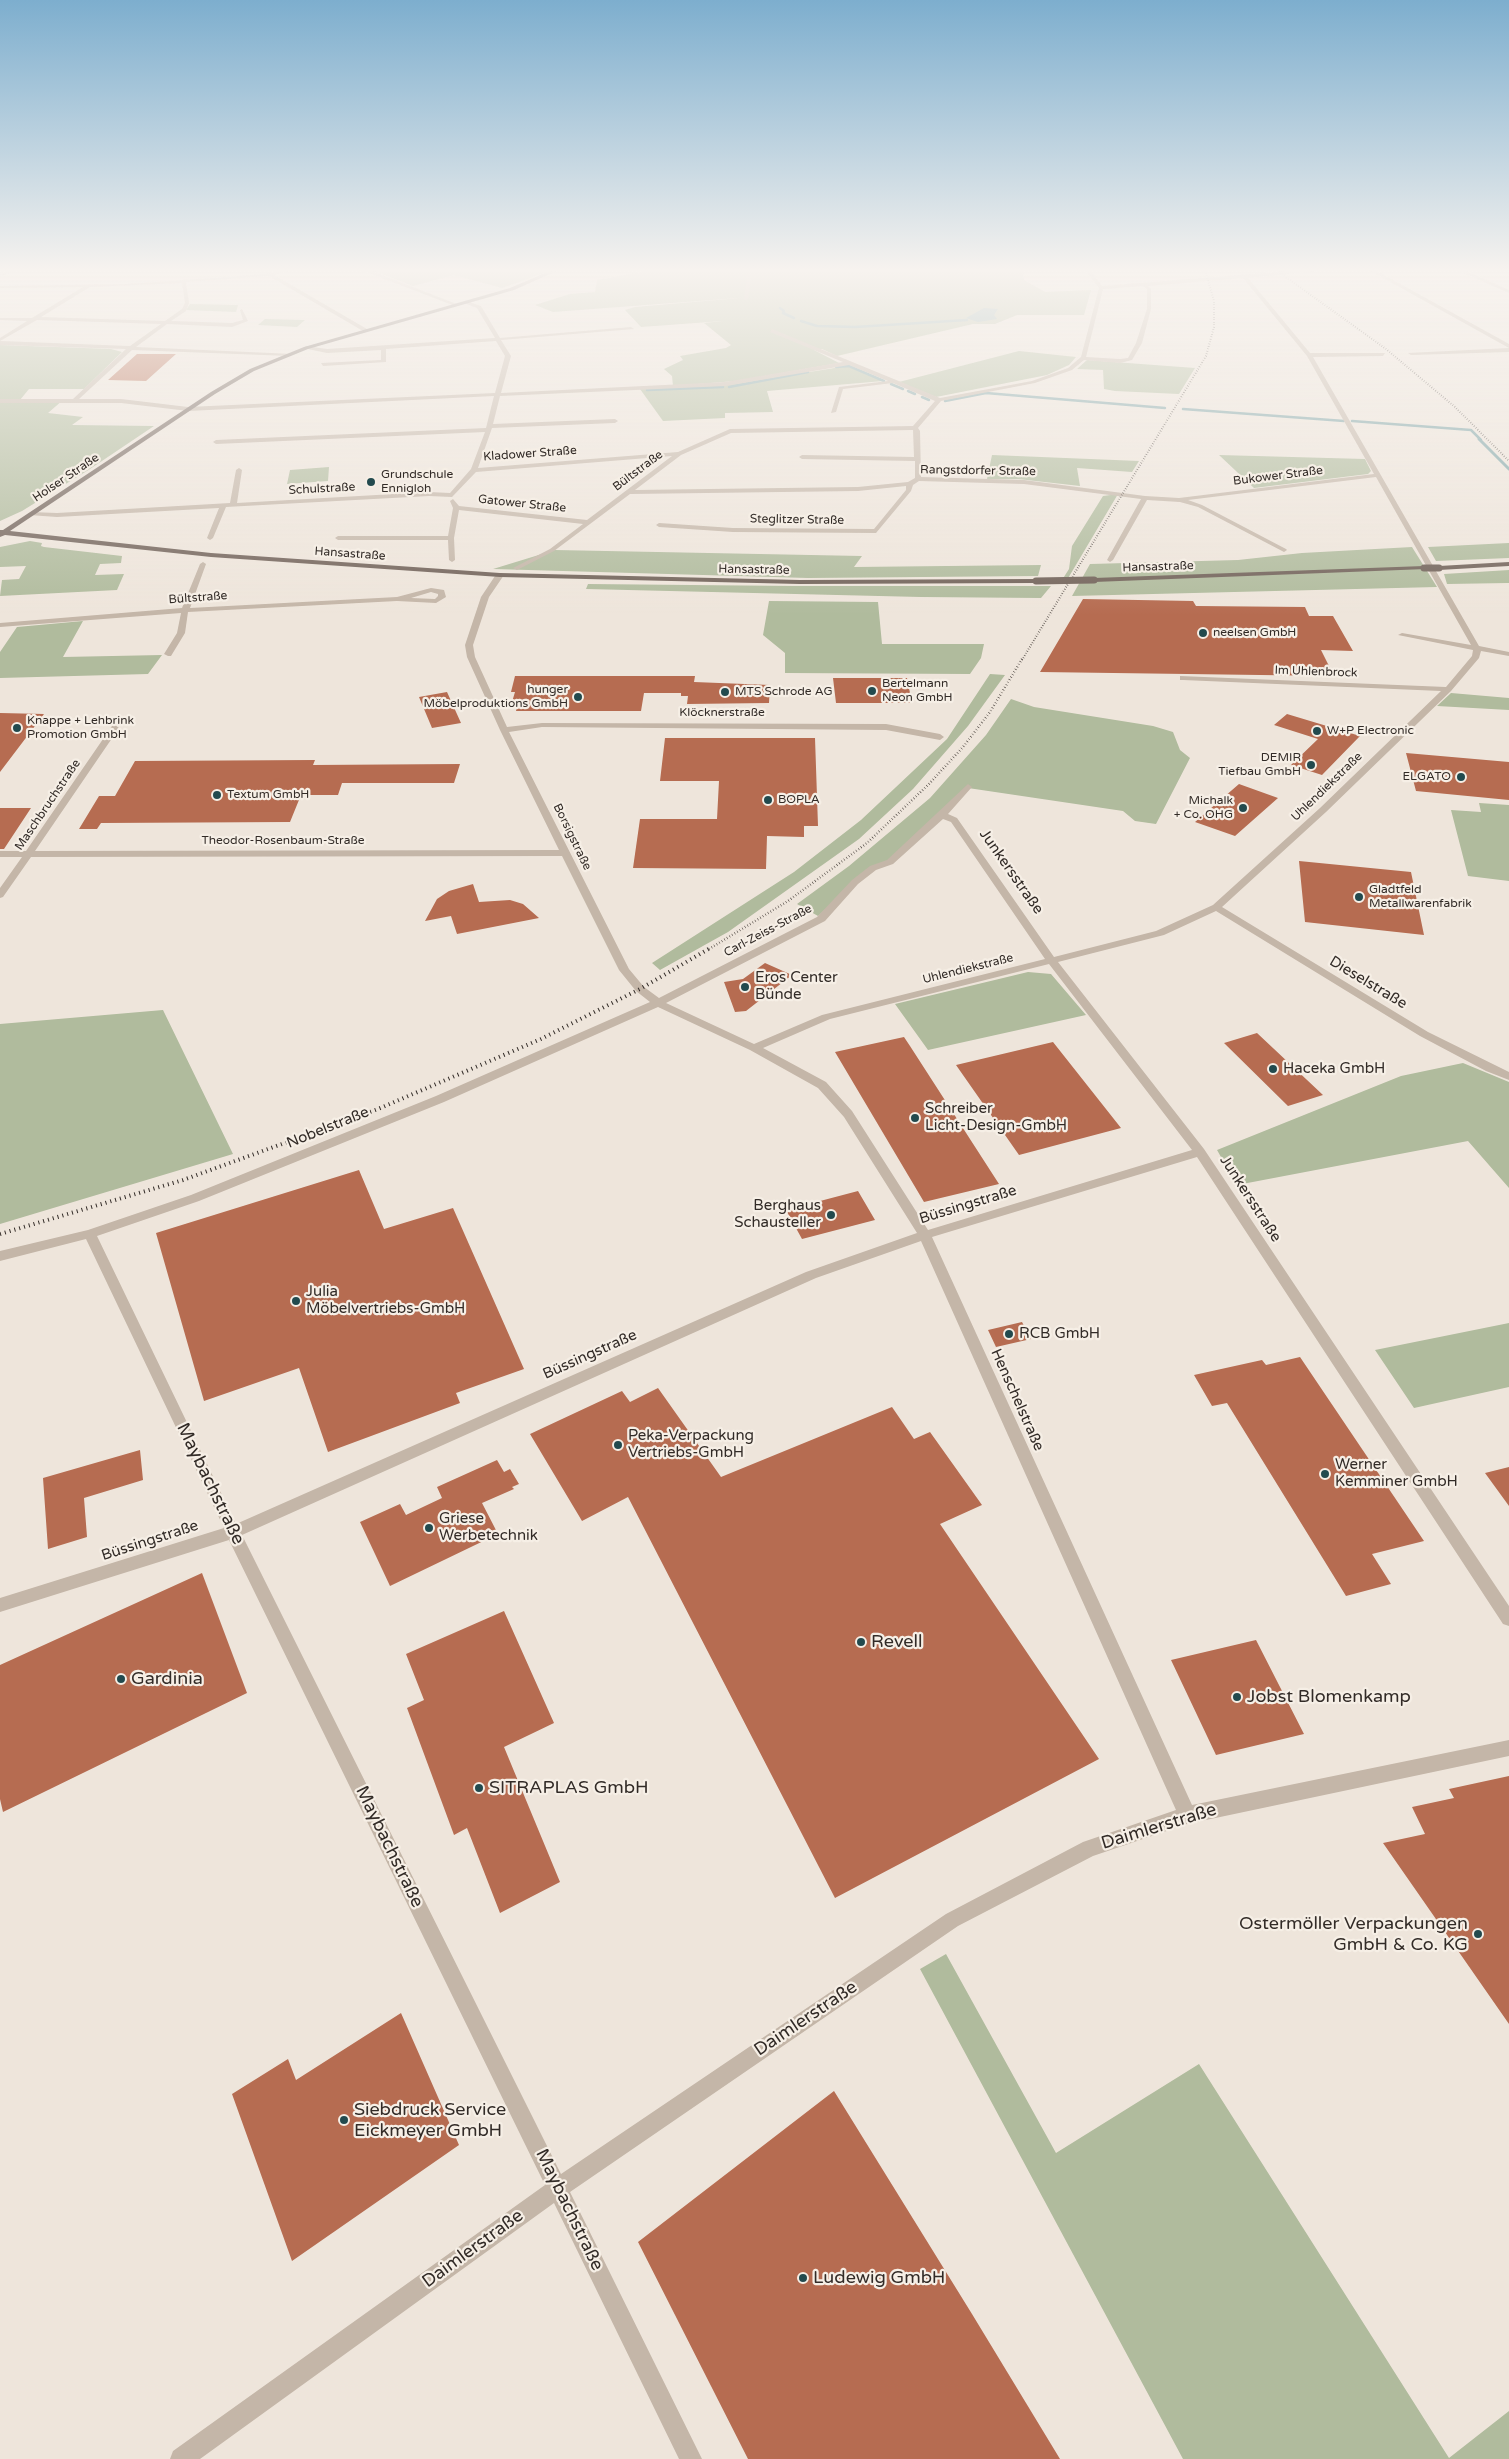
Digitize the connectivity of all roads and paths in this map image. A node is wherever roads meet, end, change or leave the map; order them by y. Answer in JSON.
{"nodes":[{"id":1,"x":91,"y":385,"type":"edge"},
{"id":2,"x":227,"y":385,"type":"edge"},
{"id":3,"x":499,"y":385,"type":"edge"},
{"id":4,"x":709,"y":385,"type":"edge"},
{"id":5,"x":869,"y":385,"type":"edge"},
{"id":6,"x":900,"y":385,"type":"edge"},
{"id":7,"x":1016,"y":385,"type":"edge"},
{"id":8,"x":1326,"y":385,"type":"edge"},
{"id":9,"x":496,"y":395,"type":"junction"},
{"id":10,"x":75,"y":400,"type":"junction"},
{"id":11,"x":938,"y":400,"type":"junction"},
{"id":12,"x":0,"y":401,"type":"edge"},
{"id":13,"x":188,"y":409,"type":"junction"},
{"id":14,"x":833,"y":412,"type":"dead end"},
{"id":15,"x":615,"y":421,"type":"dead end"},
{"id":16,"x":488,"y":428,"type":"junction"},
{"id":17,"x":915,"y":428,"type":"junction"},
{"id":18,"x":216,"y":442,"type":"dead end"},
{"id":19,"x":678,"y":454,"type":"junction"},
{"id":20,"x":802,"y":457,"type":"dead end"},
{"id":21,"x":918,"y":459,"type":"junction"},
{"id":22,"x":239,"y":470,"type":"dead end"},
{"id":23,"x":474,"y":470,"type":"junction"},
{"id":24,"x":1378,"y":475,"type":"junction"},
{"id":25,"x":918,"y":479,"type":"junction"},
{"id":26,"x":910,"y":484,"type":"junction"},
{"id":27,"x":630,"y":492,"type":"junction"},
{"id":28,"x":452,"y":495,"type":"junction"},
{"id":29,"x":1145,"y":498,"type":"junction"},
{"id":30,"x":1181,"y":500,"type":"junction"},
{"id":31,"x":233,"y":505,"type":"junction"},
{"id":32,"x":223,"y":506,"type":"junction"},
{"id":33,"x":455,"y":506,"type":"junction"},
{"id":34,"x":31,"y":514,"type":"junction"},
{"id":35,"x":586,"y":522,"type":"junction"},
{"id":36,"x":659,"y":525,"type":"dead end"},
{"id":37,"x":1,"y":533,"type":"edge"},
{"id":38,"x":210,"y":538,"type":"dead end"},
{"id":39,"x":338,"y":538,"type":"dead end"},
{"id":40,"x":451,"y":538,"type":"junction"},
{"id":41,"x":1284,"y":550,"type":"dead end"},
{"id":42,"x":452,"y":560,"type":"dead end"},
{"id":43,"x":1110,"y":560,"type":"dead end"},
{"id":44,"x":203,"y":564,"type":"dead end"},
{"id":45,"x":1509,"y":564,"type":"edge"},
{"id":46,"x":517,"y":568,"type":"dead end"},
{"id":47,"x":500,"y":575,"type":"junction"},
{"id":48,"x":397,"y":599,"type":"junction"},
{"id":49,"x":185,"y":610,"type":"junction"},
{"id":50,"x":0,"y":625,"type":"edge"},
{"id":51,"x":1402,"y":635,"type":"dead end"},
{"id":52,"x":1477,"y":650,"type":"junction"},
{"id":53,"x":168,"y":654,"type":"dead end"},
{"id":54,"x":1509,"y":654,"type":"edge"},
{"id":55,"x":1183,"y":678,"type":"dead end"},
{"id":56,"x":1448,"y":689,"type":"junction"},
{"id":57,"x":115,"y":728,"type":"dead end"},
{"id":58,"x":504,"y":730,"type":"junction"},
{"id":59,"x":940,"y":737,"type":"dead end"},
{"id":60,"x":968,"y":787,"type":"dead end"},
{"id":61,"x":942,"y":815,"type":"junction"},
{"id":62,"x":565,"y":853,"type":"junction"},
{"id":63,"x":0,"y":854,"type":"edge"},
{"id":64,"x":30,"y":854,"type":"junction"},
{"id":65,"x":0,"y":895,"type":"edge"},
{"id":66,"x":1216,"y":907,"type":"junction"},
{"id":67,"x":1052,"y":961,"type":"junction"},
{"id":68,"x":658,"y":1003,"type":"junction"},
{"id":69,"x":754,"y":1048,"type":"junction"},
{"id":70,"x":1509,"y":1076,"type":"edge"},
{"id":71,"x":1200,"y":1152,"type":"junction"},
{"id":72,"x":90,"y":1234,"type":"junction"},
{"id":73,"x":925,"y":1236,"type":"junction"},
{"id":74,"x":0,"y":1256,"type":"edge"},
{"id":75,"x":232,"y":1532,"type":"junction"},
{"id":76,"x":0,"y":1605,"type":"edge"},
{"id":77,"x":1509,"y":1619,"type":"edge"},
{"id":78,"x":1509,"y":1748,"type":"edge"},
{"id":79,"x":1187,"y":1815,"type":"junction"},
{"id":80,"x":558,"y":2188,"type":"junction"},
{"id":81,"x":181,"y":2459,"type":"edge"},
{"id":82,"x":691,"y":2459,"type":"edge"}],
"edges":[{"from":1,"to":10,"type":"street"},
{"from":2,"to":13,"type":"main road","name":"Holser Straße"},
{"from":3,"to":9,"type":"street"},
{"from":4,"to":9,"type":"street"},
{"from":5,"to":14,"type":"street"},
{"from":6,"to":11,"type":"street"},
{"from":7,"to":11,"type":"street"},
{"from":8,"to":24,"type":"street"},
{"from":9,"to":13,"type":"street"},
{"from":9,"to":16,"type":"street"},
{"from":10,"to":12,"type":"street"},
{"from":10,"to":13,"type":"street"},
{"from":11,"to":17,"type":"street"},
{"from":13,"to":34,"type":"main road","name":"Holser Straße"},
{"from":15,"to":16,"type":"street"},
{"from":16,"to":18,"type":"street"},
{"from":16,"to":23,"type":"street"},
{"from":17,"to":19,"type":"street","name":"Bültstraße"},
{"from":17,"to":21,"type":"street"},
{"from":19,"to":23,"type":"street","name":"Kladower Straße"},
{"from":19,"to":27,"type":"street","name":"Bültstraße"},
{"from":20,"to":21,"type":"street"},
{"from":21,"to":25,"type":"street"},
{"from":22,"to":31,"type":"street"},
{"from":23,"to":28,"type":"street"},
{"from":24,"to":30,"type":"street","name":"Bukower Straße"},
{"from":24,"to":52,"type":"street"},
{"from":25,"to":26,"type":"street","name":"Rangstdorfer Straße"},
{"from":25,"to":29,"type":"street","name":"Rangstdorfer Straße"},
{"from":26,"to":27,"type":"street","name":"Rangstdorfer Straße"},
{"from":26,"to":36,"type":"street","name":"Steglitzer Straße"},
{"from":27,"to":35,"type":"street","name":"Bültstraße"},
{"from":28,"to":31,"type":"street","name":"Schulstraße"},
{"from":28,"to":33,"type":"street"},
{"from":29,"to":30,"type":"street","name":"Rangstdorfer Straße"},
{"from":29,"to":43,"type":"street"},
{"from":30,"to":41,"type":"street","name":"Rangstdorfer Straße"},
{"from":31,"to":32,"type":"street","name":"Schulstraße"},
{"from":32,"to":34,"type":"street","name":"Schulstraße"},
{"from":32,"to":38,"type":"street"},
{"from":33,"to":35,"type":"street","name":"Gatower Straße"},
{"from":33,"to":40,"type":"street","name":"Gatower Straße"},
{"from":34,"to":37,"type":"main road","name":"Holser Straße"},
{"from":35,"to":46,"type":"street","name":"Bültstraße"},
{"from":37,"to":47,"type":"main road","name":"Hansastraße"},
{"from":39,"to":40,"type":"street"},
{"from":40,"to":42,"type":"street","name":"Gatower Straße"},
{"from":44,"to":49,"type":"street"},
{"from":45,"to":47,"type":"main road","name":"Hansastraße","bridge":true},
{"from":47,"to":58,"type":"street","name":"Borsigstraße"},
{"from":48,"to":48,"type":"street","name":"Bültstraße"},
{"from":48,"to":49,"type":"street","name":"Bültstraße"},
{"from":49,"to":50,"type":"street","name":"Bültstraße"},
{"from":49,"to":53,"type":"street"},
{"from":51,"to":52,"type":"street"},
{"from":52,"to":54,"type":"street"},
{"from":52,"to":56,"type":"street","name":"Uhlendiekstraße"},
{"from":55,"to":56,"type":"street","name":"Im Uhlenbrock"},
{"from":56,"to":66,"type":"street","name":"Uhlendiekstraße"},
{"from":57,"to":64,"type":"street","name":"Maschbruchstraße"},
{"from":58,"to":59,"type":"street","name":"Klöcknerstraße"},
{"from":58,"to":62,"type":"street","name":"Borsigstraße"},
{"from":60,"to":61,"type":"street","name":"Carl-Zeiss-Straße"},
{"from":61,"to":67,"type":"street","name":"Junkersstraße"},
{"from":61,"to":68,"type":"street","name":"Carl-Zeiss-Straße"},
{"from":62,"to":64,"type":"street","name":"Theodor-Rosenbaum-Straße"},
{"from":62,"to":68,"type":"street","name":"Borsigstraße"},
{"from":63,"to":64,"type":"street","name":"Theodor-Rosenbaum-Straße"},
{"from":64,"to":65,"type":"street","name":"Maschbruchstraße"},
{"from":66,"to":67,"type":"street","name":"Uhlendiekstraße"},
{"from":66,"to":70,"type":"street","name":"Dieselstraße"},
{"from":67,"to":69,"type":"street","name":"Uhlendiekstraße"},
{"from":67,"to":71,"type":"street","name":"Junkersstraße"},
{"from":68,"to":69,"type":"street","name":"Borsigstraße"},
{"from":68,"to":72,"type":"street","name":"Nobelstraße"},
{"from":69,"to":73,"type":"street","name":"Henschelstraße"},
{"from":71,"to":73,"type":"street","name":"Büssingstraße"},
{"from":71,"to":77,"type":"street","name":"Junkersstraße"},
{"from":72,"to":74,"type":"street","name":"Nobelstraße"},
{"from":72,"to":75,"type":"street","name":"Maybachstraße"},
{"from":73,"to":75,"type":"street","name":"Büssingstraße"},
{"from":73,"to":79,"type":"street","name":"Henschelstraße"},
{"from":75,"to":76,"type":"street","name":"Büssingstraße"},
{"from":75,"to":80,"type":"street","name":"Maybachstraße"},
{"from":78,"to":79,"type":"street","name":"Daimlerstraße"},
{"from":79,"to":80,"type":"street","name":"Daimlerstraße"},
{"from":80,"to":81,"type":"street","name":"Daimlerstraße"},
{"from":80,"to":82,"type":"street","name":"Maybachstraße"}]}
